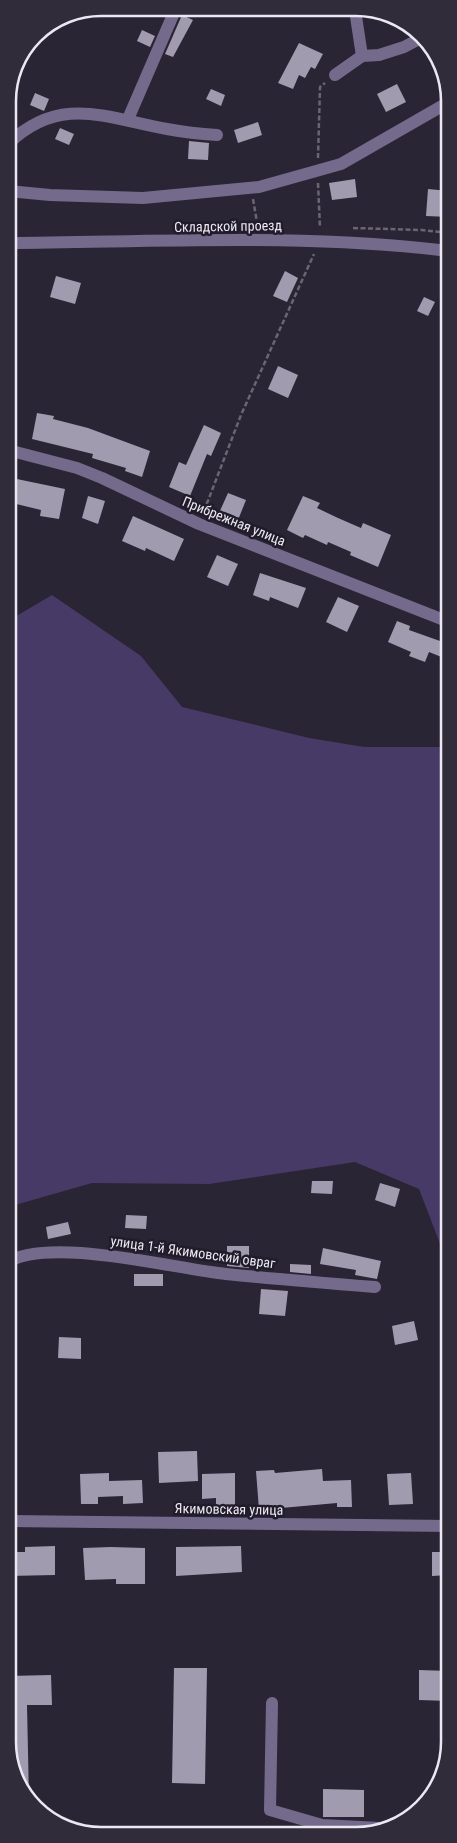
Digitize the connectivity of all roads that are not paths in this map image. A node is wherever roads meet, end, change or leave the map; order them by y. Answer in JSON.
{"nodes":[{"id":1,"x":173,"y":16,"type":"edge"},
{"id":2,"x":356,"y":16,"type":"edge"},
{"id":3,"x":416,"y":41,"type":"edge"},
{"id":4,"x":362,"y":56,"type":"junction"},
{"id":5,"x":335,"y":75,"type":"road end"},
{"id":6,"x":441,"y":107,"type":"edge"},
{"id":7,"x":128,"y":119,"type":"junction"},
{"id":8,"x":217,"y":135,"type":"dead end"},
{"id":9,"x":16,"y":136,"type":"edge"},
{"id":10,"x":16,"y":192,"type":"edge"},
{"id":11,"x":16,"y":243,"type":"edge"},
{"id":12,"x":441,"y":250,"type":"edge"},
{"id":13,"x":16,"y":452,"type":"edge"},
{"id":14,"x":441,"y":619,"type":"edge"},
{"id":15,"x":16,"y":1258,"type":"edge"},
{"id":16,"x":375,"y":1287,"type":"dead end"},
{"id":17,"x":16,"y":1522,"type":"edge"},
{"id":18,"x":441,"y":1526,"type":"edge"},
{"id":19,"x":272,"y":1704,"type":"dead end"},
{"id":20,"x":360,"y":1827,"type":"edge"}],
"edges":[{"from":1,"to":7,"type":"street"},
{"from":2,"to":4,"type":"street"},
{"from":3,"to":4,"type":"street"},
{"from":4,"to":5,"type":"street"},
{"from":6,"to":10,"type":"street"},
{"from":7,"to":8,"type":"street"},
{"from":7,"to":9,"type":"street"},
{"from":11,"to":12,"type":"street","name":"Складской проезд"},
{"from":13,"to":14,"type":"street","name":"Прибрежная улица"},
{"from":15,"to":16,"type":"street","name":"улица 1-й Якимовский овраг"},
{"from":17,"to":18,"type":"street","name":"Якимовская улица"},
{"from":19,"to":20,"type":"street"}]}
